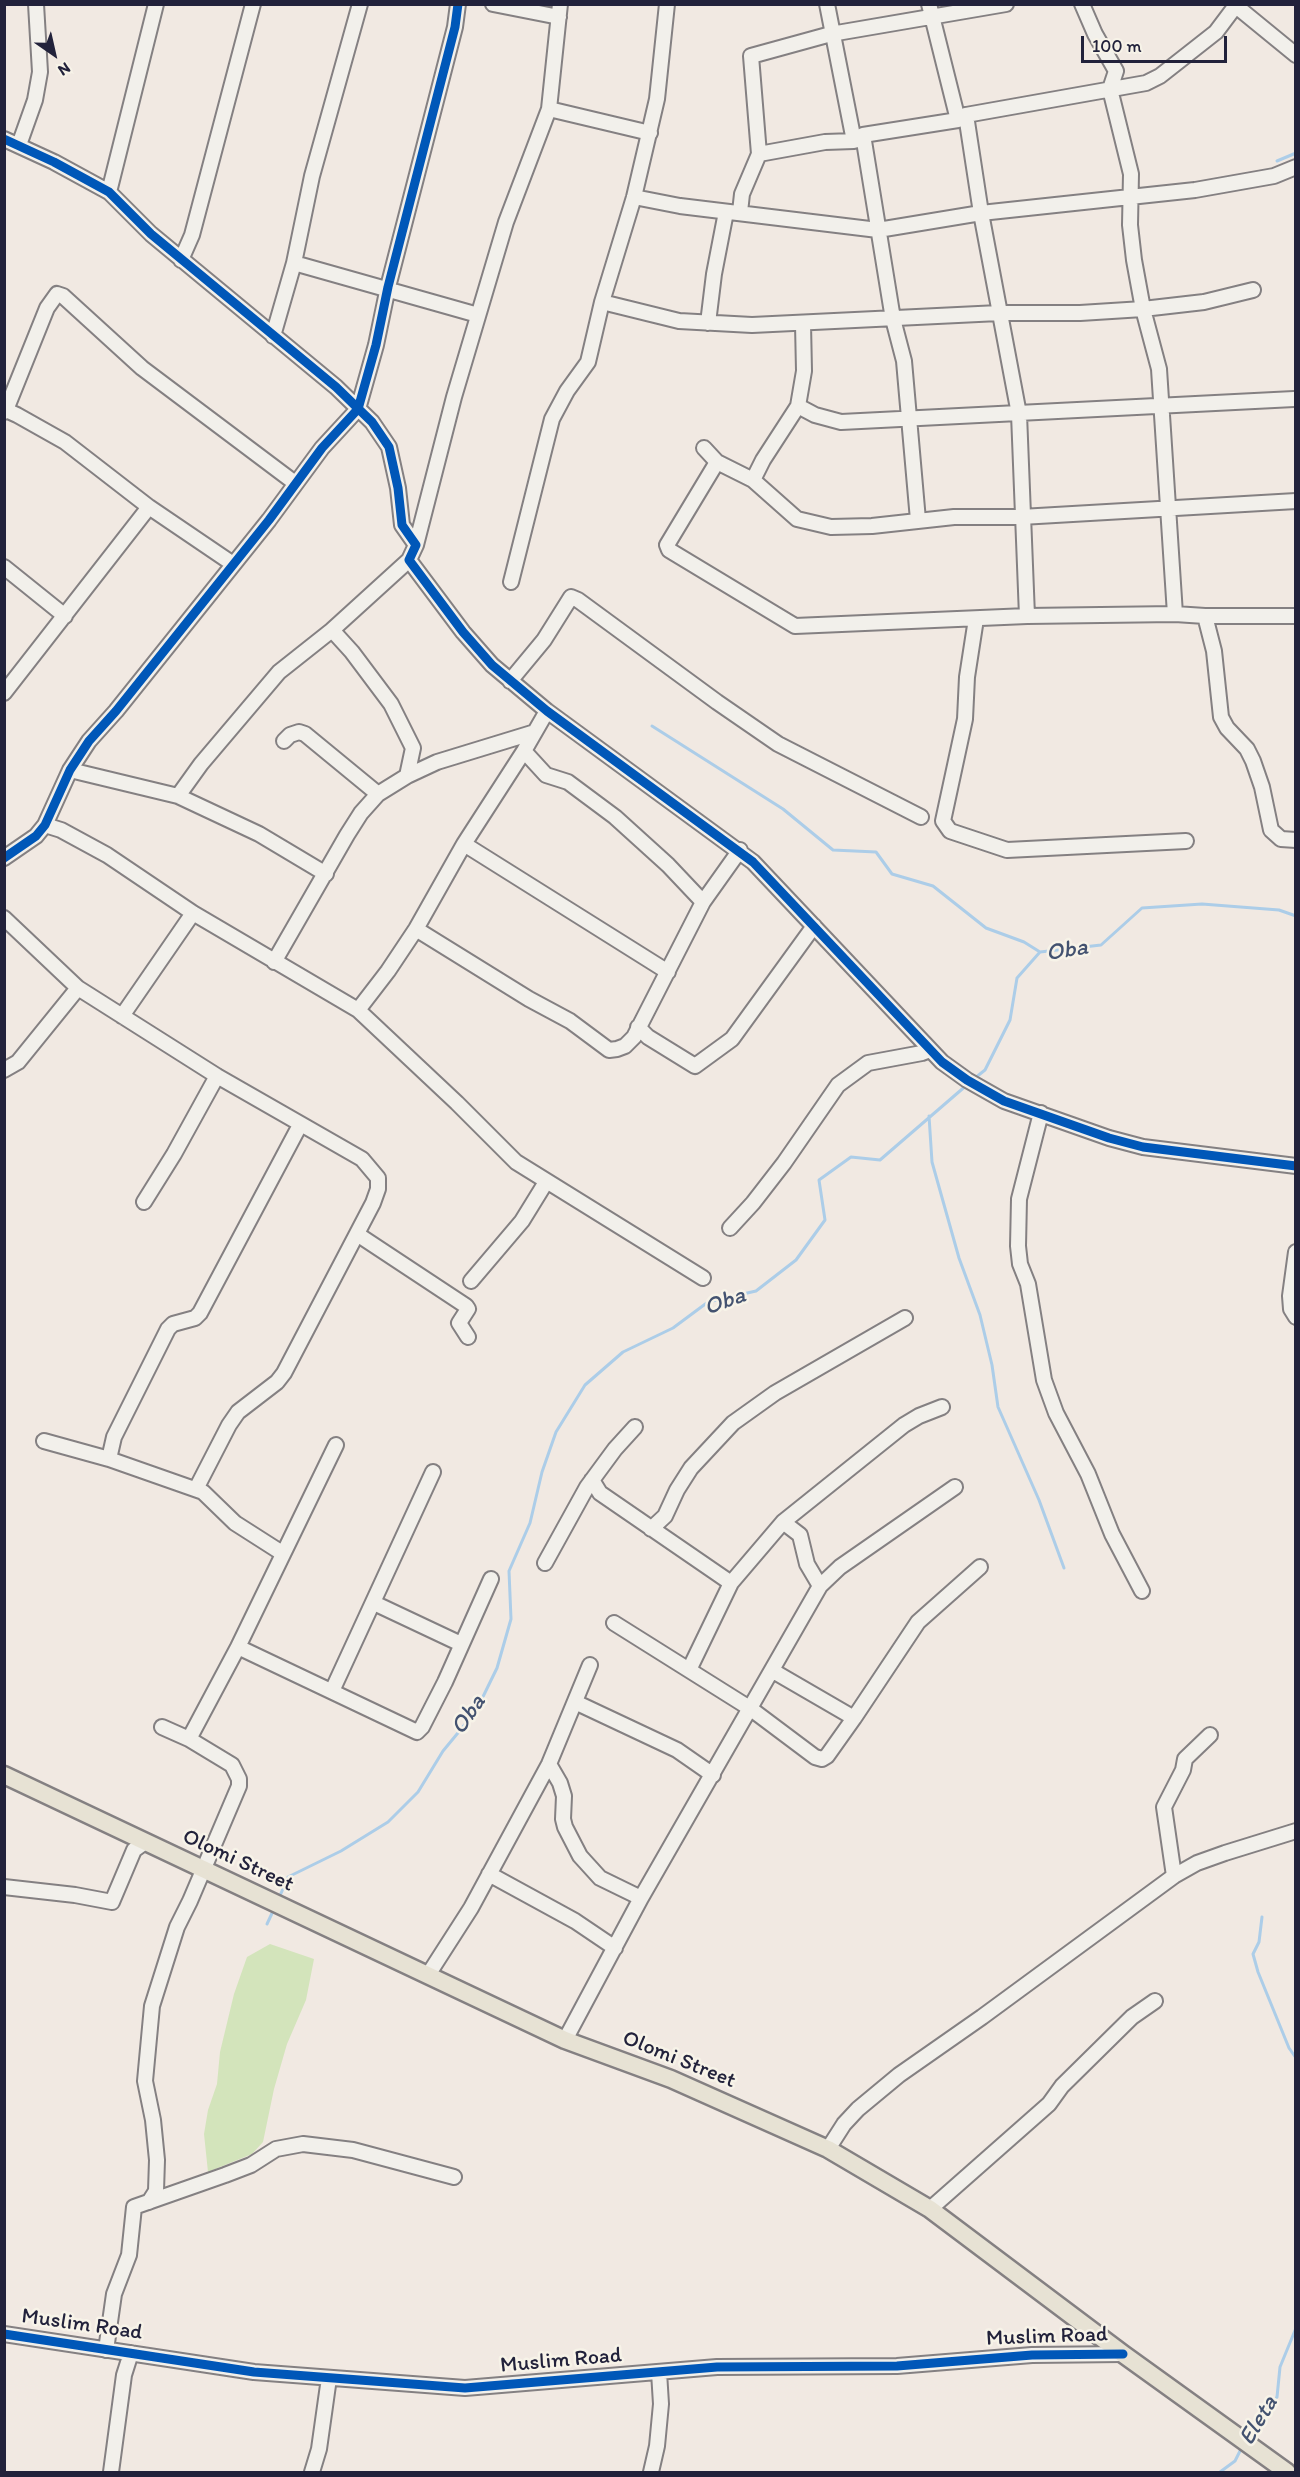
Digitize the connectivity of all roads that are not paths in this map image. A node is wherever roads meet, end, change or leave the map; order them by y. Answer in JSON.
{"nodes":[{"id":1,"x":36,"y":4,"type":"edge"},
{"id":2,"x":156,"y":4,"type":"edge"},
{"id":3,"x":253,"y":4,"type":"edge"},
{"id":4,"x":360,"y":4,"type":"edge"},
{"id":5,"x":458,"y":4,"type":"edge"},
{"id":6,"x":493,"y":4,"type":"edge"},
{"id":7,"x":667,"y":4,"type":"edge"},
{"id":8,"x":827,"y":4,"type":"edge"},
{"id":9,"x":1006,"y":4,"type":"edge"},
{"id":10,"x":1082,"y":4,"type":"edge"},
{"id":11,"x":1237,"y":5,"type":"edge"},
{"id":12,"x":559,"y":11,"type":"edge"},
{"id":13,"x":929,"y":11,"type":"edge"},
{"id":14,"x":831,"y":34,"type":"junction"},
{"id":15,"x":1296,"y":55,"type":"edge"},
{"id":16,"x":1110,"y":89,"type":"junction"},
{"id":17,"x":549,"y":110,"type":"junction"},
{"id":18,"x":962,"y":118,"type":"junction"},
{"id":19,"x":650,"y":133,"type":"junction"},
{"id":20,"x":859,"y":138,"type":"junction"},
{"id":21,"x":12,"y":142,"type":"edge"},
{"id":22,"x":759,"y":154,"type":"junction"},
{"id":23,"x":1296,"y":167,"type":"edge"},
{"id":24,"x":109,"y":192,"type":"junction"},
{"id":25,"x":634,"y":197,"type":"junction"},
{"id":26,"x":1132,"y":197,"type":"junction"},
{"id":27,"x":733,"y":212,"type":"junction"},
{"id":28,"x":981,"y":213,"type":"junction"},
{"id":29,"x":878,"y":230,"type":"junction"},
{"id":30,"x":181,"y":260,"type":"junction"},
{"id":31,"x":294,"y":262,"type":"junction"},
{"id":32,"x":388,"y":287,"type":"junction"},
{"id":33,"x":1253,"y":290,"type":"dead end"},
{"id":34,"x":602,"y":302,"type":"junction"},
{"id":35,"x":1143,"y":309,"type":"junction"},
{"id":36,"x":999,"y":313,"type":"junction"},
{"id":37,"x":478,"y":315,"type":"junction"},
{"id":38,"x":893,"y":319,"type":"junction"},
{"id":39,"x":708,"y":323,"type":"junction"},
{"id":40,"x":802,"y":324,"type":"junction"},
{"id":41,"x":273,"y":336,"type":"junction"},
{"id":42,"x":1294,"y":399,"type":"edge"},
{"id":43,"x":798,"y":406,"type":"junction"},
{"id":44,"x":1161,"y":406,"type":"junction"},
{"id":45,"x":358,"y":409,"type":"junction"},
{"id":46,"x":5,"y":411,"type":"edge"},
{"id":47,"x":1019,"y":414,"type":"junction"},
{"id":48,"x":908,"y":419,"type":"junction"},
{"id":49,"x":704,"y":448,"type":"dead end"},
{"id":50,"x":717,"y":462,"type":"junction"},
{"id":51,"x":753,"y":480,"type":"junction"},
{"id":52,"x":295,"y":483,"type":"junction"},
{"id":53,"x":1296,"y":501,"type":"edge"},
{"id":54,"x":149,"y":507,"type":"junction"},
{"id":55,"x":1169,"y":508,"type":"junction"},
{"id":56,"x":1021,"y":518,"type":"junction"},
{"id":57,"x":918,"y":520,"type":"junction"},
{"id":58,"x":416,"y":545,"type":"junction"},
{"id":59,"x":409,"y":560,"type":"junction"},
{"id":60,"x":233,"y":564,"type":"junction"},
{"id":61,"x":4,"y":567,"type":"edge"},
{"id":62,"x":511,"y":582,"type":"dead end"},
{"id":63,"x":1175,"y":614,"type":"junction"},
{"id":64,"x":1296,"y":615,"type":"edge"},
{"id":65,"x":65,"y":616,"type":"junction"},
{"id":66,"x":1027,"y":616,"type":"junction"},
{"id":67,"x":1205,"y":616,"type":"junction"},
{"id":68,"x":975,"y":619,"type":"junction"},
{"id":69,"x":332,"y":630,"type":"junction"},
{"id":70,"x":510,"y":681,"type":"junction"},
{"id":71,"x":5,"y":692,"type":"edge"},
{"id":72,"x":547,"y":711,"type":"junction"},
{"id":73,"x":535,"y":732,"type":"junction"},
{"id":74,"x":284,"y":741,"type":"dead end"},
{"id":75,"x":413,"y":748,"type":"junction"},
{"id":76,"x":524,"y":751,"type":"junction"},
{"id":77,"x":437,"y":762,"type":"junction"},
{"id":78,"x":70,"y":770,"type":"junction"},
{"id":79,"x":407,"y":776,"type":"junction"},
{"id":80,"x":378,"y":794,"type":"junction"},
{"id":81,"x":178,"y":796,"type":"junction"},
{"id":82,"x":921,"y":818,"type":"dead end"},
{"id":83,"x":45,"y":825,"type":"junction"},
{"id":84,"x":1296,"y":840,"type":"edge"},
{"id":85,"x":1186,"y":841,"type":"dead end"},
{"id":86,"x":464,"y":844,"type":"junction"},
{"id":87,"x":740,"y":850,"type":"junction"},
{"id":88,"x":4,"y":858,"type":"edge"},
{"id":89,"x":326,"y":874,"type":"junction"},
{"id":90,"x":703,"y":902,"type":"junction"},
{"id":91,"x":194,"y":913,"type":"junction"},
{"id":92,"x":4,"y":918,"type":"edge"},
{"id":93,"x":814,"y":926,"type":"junction"},
{"id":94,"x":416,"y":929,"type":"junction"},
{"id":95,"x":274,"y":962,"type":"junction"},
{"id":96,"x":668,"y":972,"type":"junction"},
{"id":97,"x":78,"y":988,"type":"junction"},
{"id":98,"x":358,"y":1010,"type":"junction"},
{"id":99,"x":122,"y":1016,"type":"junction"},
{"id":100,"x":638,"y":1027,"type":"junction"},
{"id":101,"x":930,"y":1050,"type":"junction"},
{"id":102,"x":4,"y":1070,"type":"edge"},
{"id":103,"x":217,"y":1076,"type":"junction"},
{"id":104,"x":1041,"y":1113,"type":"junction"},
{"id":105,"x":300,"y":1125,"type":"junction"},
{"id":106,"x":1296,"y":1166,"type":"edge"},
{"id":107,"x":546,"y":1182,"type":"junction"},
{"id":108,"x":144,"y":1202,"type":"dead end"},
{"id":109,"x":730,"y":1228,"type":"dead end"},
{"id":110,"x":357,"y":1234,"type":"junction"},
{"id":111,"x":1296,"y":1252,"type":"edge"},
{"id":112,"x":703,"y":1278,"type":"dead end"},
{"id":113,"x":471,"y":1281,"type":"dead end"},
{"id":114,"x":1296,"y":1317,"type":"edge"},
{"id":115,"x":905,"y":1318,"type":"dead end"},
{"id":116,"x":468,"y":1337,"type":"dead end"},
{"id":117,"x":942,"y":1407,"type":"dead end"},
{"id":118,"x":635,"y":1427,"type":"dead end"},
{"id":119,"x":44,"y":1440,"type":"dead end"},
{"id":120,"x":336,"y":1445,"type":"dead end"},
{"id":121,"x":108,"y":1459,"type":"junction"},
{"id":122,"x":433,"y":1472,"type":"dead end"},
{"id":123,"x":592,"y":1480,"type":"junction"},
{"id":124,"x":956,"y":1488,"type":"dead end"},
{"id":125,"x":196,"y":1489,"type":"junction"},
{"id":126,"x":783,"y":1522,"type":"junction"},
{"id":127,"x":651,"y":1529,"type":"junction"},
{"id":128,"x":282,"y":1553,"type":"junction"},
{"id":129,"x":545,"y":1563,"type":"dead end"},
{"id":130,"x":980,"y":1568,"type":"dead end"},
{"id":131,"x":490,"y":1579,"type":"dead end"},
{"id":132,"x":731,"y":1583,"type":"junction"},
{"id":133,"x":820,"y":1586,"type":"junction"},
{"id":134,"x":1142,"y":1591,"type":"dead end"},
{"id":135,"x":374,"y":1603,"type":"junction"},
{"id":136,"x":614,"y":1623,"type":"dead end"},
{"id":137,"x":461,"y":1644,"type":"junction"},
{"id":138,"x":238,"y":1647,"type":"junction"},
{"id":139,"x":590,"y":1665,"type":"dead end"},
{"id":140,"x":689,"y":1670,"type":"junction"},
{"id":141,"x":773,"y":1671,"type":"junction"},
{"id":142,"x":332,"y":1690,"type":"junction"},
{"id":143,"x":574,"y":1702,"type":"junction"},
{"id":144,"x":751,"y":1709,"type":"junction"},
{"id":145,"x":854,"y":1718,"type":"junction"},
{"id":146,"x":162,"y":1727,"type":"dead end"},
{"id":147,"x":1210,"y":1735,"type":"dead end"},
{"id":148,"x":189,"y":1739,"type":"junction"},
{"id":149,"x":549,"y":1764,"type":"junction"},
{"id":150,"x":4,"y":1775,"type":"edge"},
{"id":151,"x":713,"y":1775,"type":"junction"},
{"id":152,"x":1296,"y":1831,"type":"edge"},
{"id":153,"x":145,"y":1842,"type":"junction"},
{"id":154,"x":202,"y":1869,"type":"junction"},
{"id":155,"x":489,"y":1874,"type":"junction"},
{"id":156,"x":1174,"y":1876,"type":"junction"},
{"id":157,"x":4,"y":1887,"type":"edge"},
{"id":158,"x":641,"y":1898,"type":"junction"},
{"id":159,"x":615,"y":1948,"type":"junction"},
{"id":160,"x":428,"y":1975,"type":"junction"},
{"id":161,"x":1155,"y":2001,"type":"dead end"},
{"id":162,"x":565,"y":2040,"type":"junction"},
{"id":163,"x":828,"y":2149,"type":"junction"},
{"id":164,"x":454,"y":2177,"type":"dead end"},
{"id":165,"x":149,"y":2202,"type":"junction"},
{"id":166,"x":930,"y":2209,"type":"junction"},
{"id":167,"x":8,"y":2337,"type":"edge"},
{"id":168,"x":106,"y":2350,"type":"junction"},
{"id":169,"x":131,"y":2353,"type":"junction"},
{"id":170,"x":1123,"y":2354,"type":"junction"},
{"id":171,"x":659,"y":2372,"type":"junction"},
{"id":172,"x":329,"y":2378,"type":"junction"},
{"id":173,"x":111,"y":2472,"type":"edge"},
{"id":174,"x":312,"y":2472,"type":"edge"},
{"id":175,"x":651,"y":2472,"type":"edge"},
{"id":176,"x":1287,"y":2472,"type":"edge"}],
"edges":[{"from":1,"to":21,"type":"street"},
{"from":2,"to":24,"type":"street"},
{"from":3,"to":30,"type":"street"},
{"from":4,"to":31,"type":"street"},
{"from":5,"to":32,"type":"street"},
{"from":6,"to":12,"type":"street"},
{"from":7,"to":19,"type":"street"},
{"from":8,"to":14,"type":"street"},
{"from":9,"to":13,"type":"street"},
{"from":10,"to":16,"type":"street"},
{"from":11,"to":15,"type":"street"},
{"from":11,"to":16,"type":"street"},
{"from":12,"to":17,"type":"street"},
{"from":13,"to":14,"type":"street"},
{"from":13,"to":18,"type":"street"},
{"from":14,"to":20,"type":"street"},
{"from":14,"to":22,"type":"street"},
{"from":16,"to":18,"type":"street"},
{"from":16,"to":26,"type":"street"},
{"from":17,"to":19,"type":"street"},
{"from":17,"to":37,"type":"street"},
{"from":18,"to":20,"type":"street"},
{"from":18,"to":28,"type":"street"},
{"from":19,"to":25,"type":"street"},
{"from":20,"to":22,"type":"street"},
{"from":20,"to":29,"type":"street"},
{"from":21,"to":24,"type":"street"},
{"from":22,"to":27,"type":"street"},
{"from":23,"to":26,"type":"street"},
{"from":24,"to":30,"type":"street"},
{"from":25,"to":27,"type":"street"},
{"from":25,"to":34,"type":"street"},
{"from":26,"to":28,"type":"street"},
{"from":26,"to":35,"type":"street"},
{"from":27,"to":29,"type":"street"},
{"from":27,"to":39,"type":"street"},
{"from":28,"to":29,"type":"street"},
{"from":28,"to":36,"type":"street"},
{"from":29,"to":38,"type":"street"},
{"from":30,"to":41,"type":"street"},
{"from":31,"to":32,"type":"street"},
{"from":31,"to":41,"type":"street"},
{"from":32,"to":37,"type":"street"},
{"from":32,"to":45,"type":"street"},
{"from":33,"to":35,"type":"street"},
{"from":34,"to":39,"type":"street"},
{"from":34,"to":62,"type":"street"},
{"from":35,"to":36,"type":"street"},
{"from":35,"to":44,"type":"street"},
{"from":36,"to":38,"type":"street"},
{"from":36,"to":47,"type":"street"},
{"from":37,"to":58,"type":"street"},
{"from":38,"to":40,"type":"street"},
{"from":38,"to":48,"type":"street"},
{"from":39,"to":40,"type":"street"},
{"from":40,"to":43,"type":"street"},
{"from":41,"to":45,"type":"street"},
{"from":42,"to":44,"type":"street"},
{"from":43,"to":48,"type":"street"},
{"from":43,"to":51,"type":"street"},
{"from":44,"to":47,"type":"street"},
{"from":44,"to":55,"type":"street"},
{"from":45,"to":52,"type":"street"},
{"from":45,"to":58,"type":"street"},
{"from":46,"to":52,"type":"street"},
{"from":46,"to":54,"type":"street"},
{"from":47,"to":48,"type":"street"},
{"from":47,"to":56,"type":"street"},
{"from":48,"to":57,"type":"street"},
{"from":49,"to":50,"type":"street"},
{"from":50,"to":51,"type":"street"},
{"from":50,"to":68,"type":"street"},
{"from":51,"to":57,"type":"street"},
{"from":52,"to":60,"type":"street"},
{"from":53,"to":55,"type":"street"},
{"from":54,"to":60,"type":"street"},
{"from":54,"to":65,"type":"street"},
{"from":55,"to":56,"type":"street"},
{"from":55,"to":63,"type":"street"},
{"from":56,"to":57,"type":"street"},
{"from":56,"to":66,"type":"street"},
{"from":58,"to":59,"type":"street"},
{"from":59,"to":69,"type":"street"},
{"from":59,"to":70,"type":"street"},
{"from":60,"to":78,"type":"street"},
{"from":61,"to":65,"type":"street"},
{"from":63,"to":66,"type":"street"},
{"from":63,"to":67,"type":"street"},
{"from":64,"to":67,"type":"street"},
{"from":65,"to":71,"type":"street"},
{"from":66,"to":68,"type":"street"},
{"from":67,"to":84,"type":"street"},
{"from":68,"to":85,"type":"street"},
{"from":69,"to":75,"type":"street"},
{"from":69,"to":81,"type":"street"},
{"from":70,"to":72,"type":"street"},
{"from":70,"to":82,"type":"street"},
{"from":72,"to":73,"type":"street"},
{"from":72,"to":87,"type":"street"},
{"from":73,"to":76,"type":"street"},
{"from":73,"to":77,"type":"street"},
{"from":74,"to":80,"type":"street"},
{"from":75,"to":77,"type":"street"},
{"from":75,"to":79,"type":"street"},
{"from":76,"to":86,"type":"street"},
{"from":76,"to":90,"type":"street"},
{"from":77,"to":79,"type":"street"},
{"from":78,"to":81,"type":"street"},
{"from":78,"to":83,"type":"street"},
{"from":79,"to":80,"type":"street"},
{"from":80,"to":89,"type":"street"},
{"from":81,"to":89,"type":"street"},
{"from":83,"to":88,"type":"street"},
{"from":83,"to":91,"type":"street"},
{"from":86,"to":94,"type":"street"},
{"from":86,"to":96,"type":"street"},
{"from":87,"to":90,"type":"street"},
{"from":87,"to":93,"type":"street"},
{"from":89,"to":95,"type":"street"},
{"from":90,"to":96,"type":"street"},
{"from":91,"to":95,"type":"street"},
{"from":91,"to":99,"type":"street"},
{"from":92,"to":97,"type":"street"},
{"from":93,"to":100,"type":"street"},
{"from":93,"to":101,"type":"street"},
{"from":94,"to":98,"type":"street"},
{"from":94,"to":100,"type":"street"},
{"from":95,"to":98,"type":"street"},
{"from":96,"to":100,"type":"street"},
{"from":97,"to":99,"type":"street"},
{"from":97,"to":102,"type":"street"},
{"from":98,"to":107,"type":"street"},
{"from":99,"to":103,"type":"street"},
{"from":101,"to":104,"type":"street"},
{"from":101,"to":109,"type":"street"},
{"from":103,"to":105,"type":"street"},
{"from":103,"to":108,"type":"street"},
{"from":104,"to":106,"type":"street"},
{"from":104,"to":134,"type":"street"},
{"from":105,"to":110,"type":"street"},
{"from":105,"to":121,"type":"street"},
{"from":107,"to":112,"type":"street"},
{"from":107,"to":113,"type":"street"},
{"from":110,"to":116,"type":"street"},
{"from":110,"to":125,"type":"street"},
{"from":111,"to":114,"type":"street"},
{"from":115,"to":127,"type":"street"},
{"from":117,"to":126,"type":"street"},
{"from":118,"to":123,"type":"street"},
{"from":119,"to":121,"type":"street"},
{"from":120,"to":128,"type":"street"},
{"from":121,"to":125,"type":"street"},
{"from":122,"to":135,"type":"street"},
{"from":123,"to":127,"type":"street"},
{"from":123,"to":129,"type":"street"},
{"from":124,"to":133,"type":"street"},
{"from":125,"to":128,"type":"street"},
{"from":126,"to":132,"type":"street"},
{"from":126,"to":133,"type":"street"},
{"from":127,"to":132,"type":"street"},
{"from":128,"to":138,"type":"street"},
{"from":130,"to":145,"type":"street"},
{"from":131,"to":137,"type":"street"},
{"from":132,"to":140,"type":"street"},
{"from":133,"to":141,"type":"street"},
{"from":135,"to":137,"type":"street"},
{"from":135,"to":142,"type":"street"},
{"from":136,"to":140,"type":"street"},
{"from":137,"to":142,"type":"street"},
{"from":138,"to":142,"type":"street"},
{"from":138,"to":148,"type":"street"},
{"from":139,"to":143,"type":"street"},
{"from":140,"to":144,"type":"street"},
{"from":141,"to":144,"type":"street"},
{"from":141,"to":145,"type":"street"},
{"from":143,"to":149,"type":"street"},
{"from":143,"to":151,"type":"street"},
{"from":144,"to":145,"type":"street"},
{"from":144,"to":151,"type":"street"},
{"from":146,"to":148,"type":"street"},
{"from":147,"to":156,"type":"street"},
{"from":148,"to":154,"type":"street"},
{"from":149,"to":155,"type":"street"},
{"from":149,"to":158,"type":"street"},
{"from":150,"to":153,"type":"main road","name":"Olomi Street"},
{"from":151,"to":158,"type":"street"},
{"from":152,"to":156,"type":"street"},
{"from":153,"to":154,"type":"main road","name":"Olomi Street"},
{"from":153,"to":157,"type":"street"},
{"from":154,"to":160,"type":"main road","name":"Olomi Street"},
{"from":154,"to":165,"type":"street"},
{"from":155,"to":159,"type":"street"},
{"from":155,"to":160,"type":"street"},
{"from":156,"to":163,"type":"street"},
{"from":158,"to":159,"type":"street"},
{"from":159,"to":162,"type":"street"},
{"from":160,"to":162,"type":"main road","name":"Olomi Street"},
{"from":161,"to":166,"type":"street"},
{"from":162,"to":163,"type":"main road","name":"Olomi Street"},
{"from":163,"to":166,"type":"main road","name":"Olomi Street"},
{"from":164,"to":165,"type":"street"},
{"from":165,"to":168,"type":"street"},
{"from":166,"to":170,"type":"main road","name":"Olomi Street"},
{"from":167,"to":168,"type":"street","name":"Muslim Road"},
{"from":168,"to":169,"type":"street","name":"Muslim Road"},
{"from":169,"to":172,"type":"street","name":"Muslim Road"},
{"from":169,"to":173,"type":"street"},
{"from":170,"to":171,"type":"street","name":"Muslim Road"},
{"from":170,"to":176,"type":"main road","name":"Olomi Street"},
{"from":171,"to":172,"type":"street","name":"Muslim Road"},
{"from":171,"to":175,"type":"street"},
{"from":172,"to":174,"type":"street"}]}
